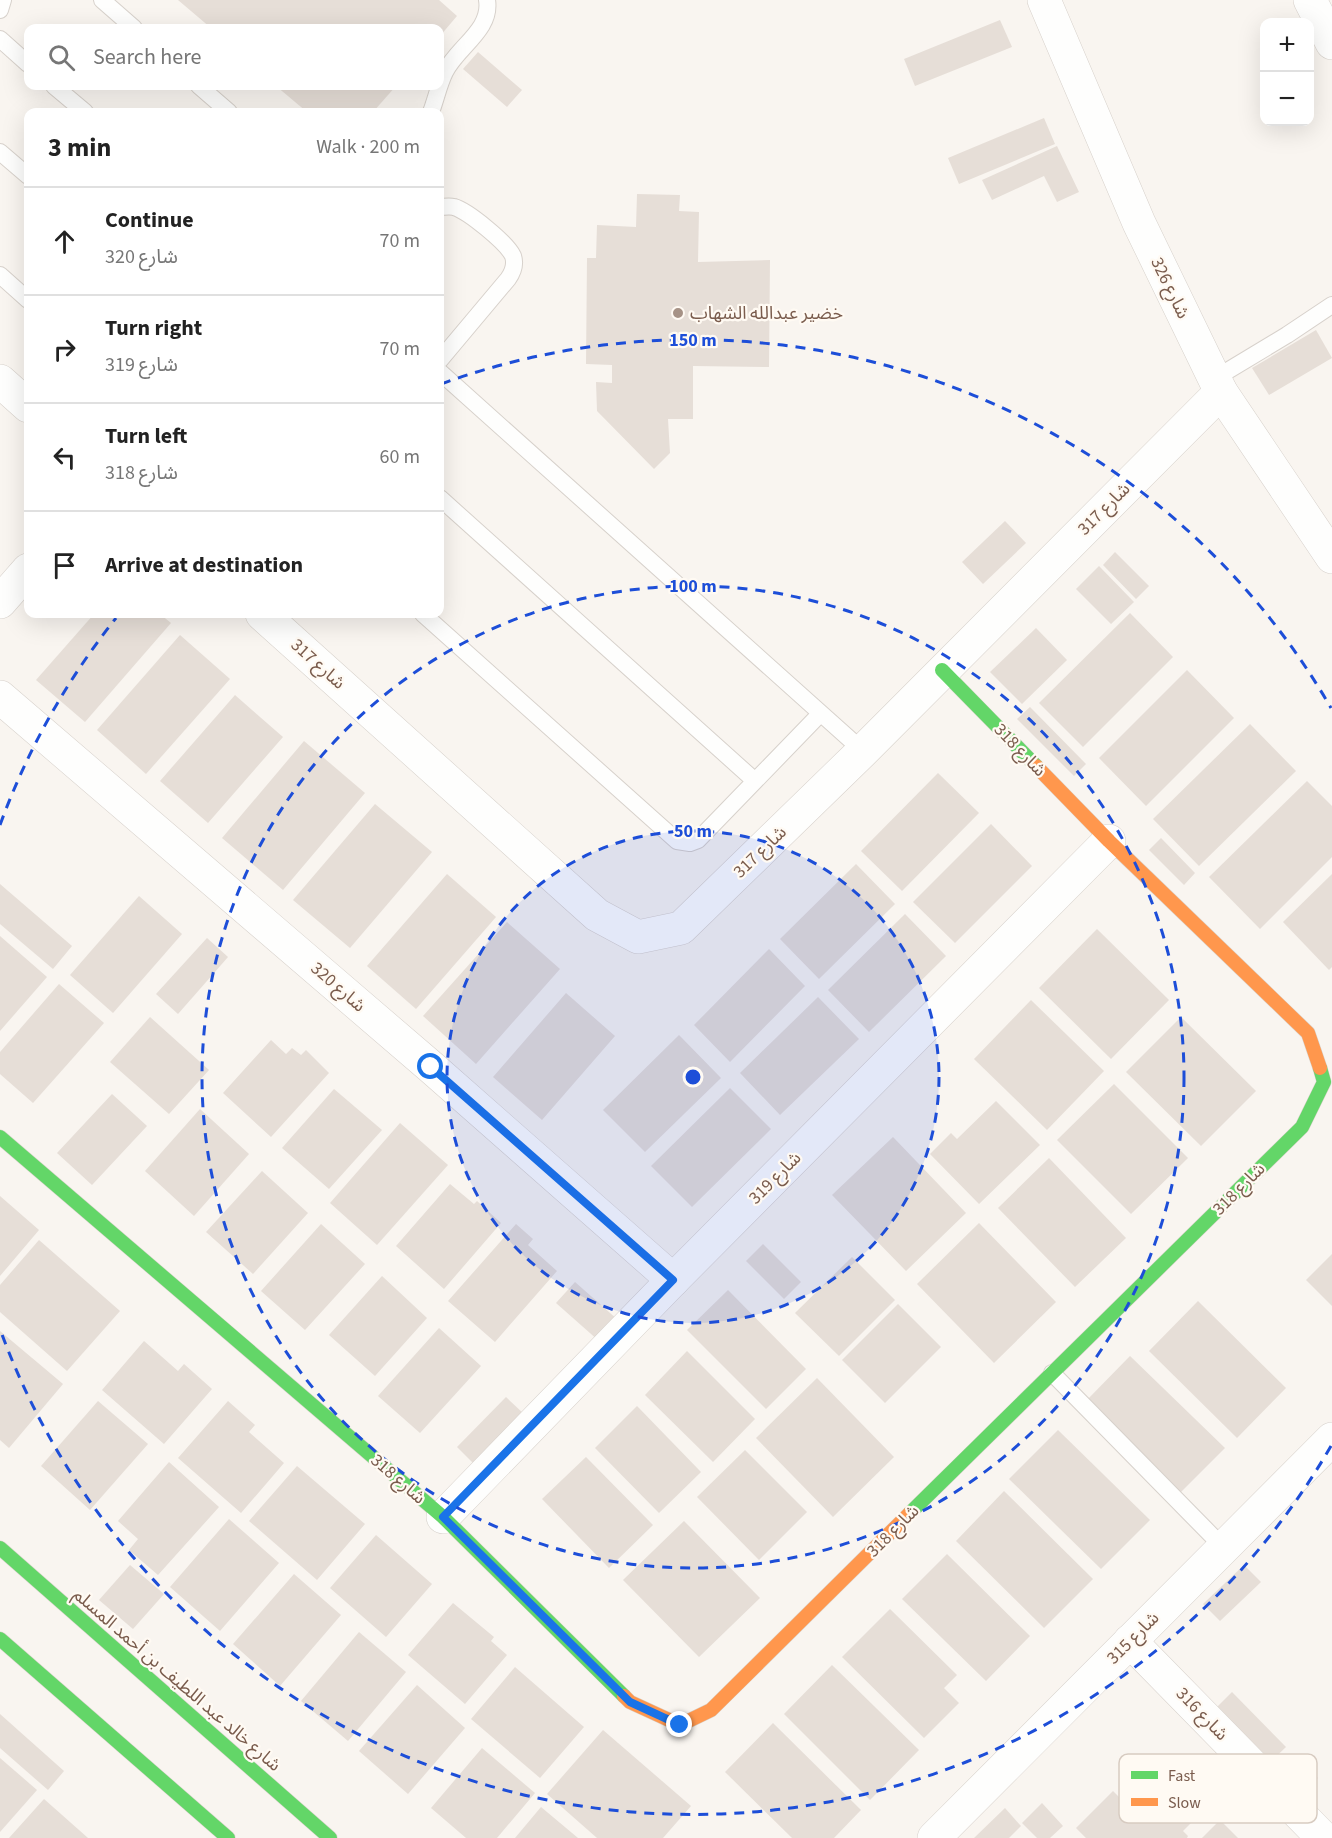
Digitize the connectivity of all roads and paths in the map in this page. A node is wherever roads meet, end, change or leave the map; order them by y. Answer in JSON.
{"nodes":[{"id":1,"x":3,"y":0,"type":"edge"},
{"id":2,"x":102,"y":0,"type":"edge"},
{"id":3,"x":487,"y":0,"type":"edge"},
{"id":4,"x":1044,"y":0,"type":"edge"},
{"id":5,"x":1310,"y":0,"type":"edge"},
{"id":6,"x":0,"y":10,"type":"edge"},
{"id":7,"x":0,"y":23,"type":"edge"},
{"id":8,"x":129,"y":24,"type":"edge"},
{"id":9,"x":2,"y":41,"type":"edge"},
{"id":10,"x":1332,"y":43,"type":"edge"},
{"id":11,"x":24,"y":60,"type":"edge"},
{"id":12,"x":444,"y":72,"type":"edge"},
{"id":13,"x":59,"y":90,"type":"edge"},
{"id":14,"x":204,"y":90,"type":"edge"},
{"id":15,"x":438,"y":90,"type":"edge"},
{"id":16,"x":80,"y":108,"type":"edge"},
{"id":17,"x":224,"y":108,"type":"edge"},
{"id":18,"x":432,"y":108,"type":"edge"},
{"id":19,"x":0,"y":152,"type":"edge"},
{"id":20,"x":24,"y":173,"type":"edge"},
{"id":21,"x":444,"y":207,"type":"edge"},
{"id":22,"x":0,"y":275,"type":"edge"},
{"id":23,"x":24,"y":296,"type":"edge"},
{"id":24,"x":1332,"y":305,"type":"edge"},
{"id":25,"x":444,"y":355,"type":"edge"},
{"id":26,"x":444,"y":376,"type":"edge"},
{"id":27,"x":0,"y":381,"type":"edge"},
{"id":28,"x":1218,"y":386,"type":"junction"},
{"id":29,"x":24,"y":402,"type":"edge"},
{"id":30,"x":444,"y":502,"type":"edge"},
{"id":31,"x":1332,"y":557,"type":"edge"},
{"id":32,"x":24,"y":575,"type":"edge"},
{"id":33,"x":0,"y":602,"type":"edge"},
{"id":34,"x":266,"y":618,"type":"edge"},
{"id":35,"x":427,"y":618,"type":"edge"},
{"id":36,"x":942,"y":670,"type":"junction"},
{"id":37,"x":0,"y":697,"type":"edge"},
{"id":38,"x":820,"y":714,"type":"junction"},
{"id":39,"x":863,"y":751,"type":"junction"},
{"id":40,"x":754,"y":780,"type":"junction"},
{"id":41,"x":1109,"y":841,"type":"junction"},
{"id":42,"x":0,"y":1137,"type":"edge"},
{"id":43,"x":673,"y":1280,"type":"junction"},
{"id":44,"x":1052,"y":1373,"type":"junction"},
{"id":45,"x":1332,"y":1439,"type":"edge"},
{"id":46,"x":443,"y":1517,"type":"junction"},
{"id":47,"x":1223,"y":1547,"type":"junction"},
{"id":48,"x":0,"y":1548,"type":"edge"},
{"id":49,"x":0,"y":1639,"type":"edge"},
{"id":50,"x":1131,"y":1641,"type":"junction"},
{"id":51,"x":1241,"y":1754,"type":"edge"},
{"id":52,"x":1308,"y":1823,"type":"edge"},
{"id":53,"x":228,"y":1838,"type":"edge"},
{"id":54,"x":330,"y":1838,"type":"edge"},
{"id":55,"x":934,"y":1838,"type":"edge"},
{"id":56,"x":1323,"y":1838,"type":"edge"}],
"edges":[{"from":1,"to":6,"type":"lane"},
{"from":2,"to":8,"type":"lane"},
{"from":3,"to":12,"type":"lane"},
{"from":4,"to":28,"type":"street","name":"شارع 326"},
{"from":5,"to":10,"type":"street"},
{"from":7,"to":9,"type":"lane"},
{"from":9,"to":11,"type":"lane"},
{"from":13,"to":16,"type":"lane"},
{"from":14,"to":17,"type":"lane"},
{"from":15,"to":18,"type":"lane"},
{"from":19,"to":20,"type":"lane"},
{"from":21,"to":25,"type":"lane"},
{"from":22,"to":23,"type":"lane"},
{"from":24,"to":28,"type":"lane"},
{"from":26,"to":38,"type":"lane"},
{"from":27,"to":29,"type":"street"},
{"from":28,"to":31,"type":"street","name":"شارع 326"},
{"from":28,"to":36,"type":"street","name":"شارع 317"},
{"from":30,"to":40,"type":"lane"},
{"from":32,"to":33,"type":"street"},
{"from":34,"to":39,"type":"street","name":"شارع 317"},
{"from":35,"to":40,"type":"lane"},
{"from":36,"to":39,"type":"street","name":"شارع 317"},
{"from":36,"to":41,"type":"street","name":"شارع 318"},
{"from":37,"to":43,"type":"street","name":"شارع 320"},
{"from":38,"to":39,"type":"lane"},
{"from":38,"to":40,"type":"lane"},
{"from":41,"to":43,"type":"street","name":"شارع 319"},
{"from":41,"to":44,"type":"street","name":"شارع 318"},
{"from":42,"to":46,"type":"street","name":"شارع 318"},
{"from":43,"to":46,"type":"street","name":"شارع 319"},
{"from":44,"to":46,"type":"street","name":"شارع 318"},
{"from":44,"to":47,"type":"lane"},
{"from":45,"to":47,"type":"street","name":"شارع 315"},
{"from":47,"to":50,"type":"street","name":"شارع 315"},
{"from":48,"to":54,"type":"street","name":"شارع خالد عبد اللطيف بن أحمد المسلم"},
{"from":49,"to":53,"type":"street"},
{"from":50,"to":51,"type":"street","name":"شارع 316"},
{"from":50,"to":55,"type":"street","name":"شارع 315"},
{"from":52,"to":56,"type":"street","name":"شارع 316"}]}
